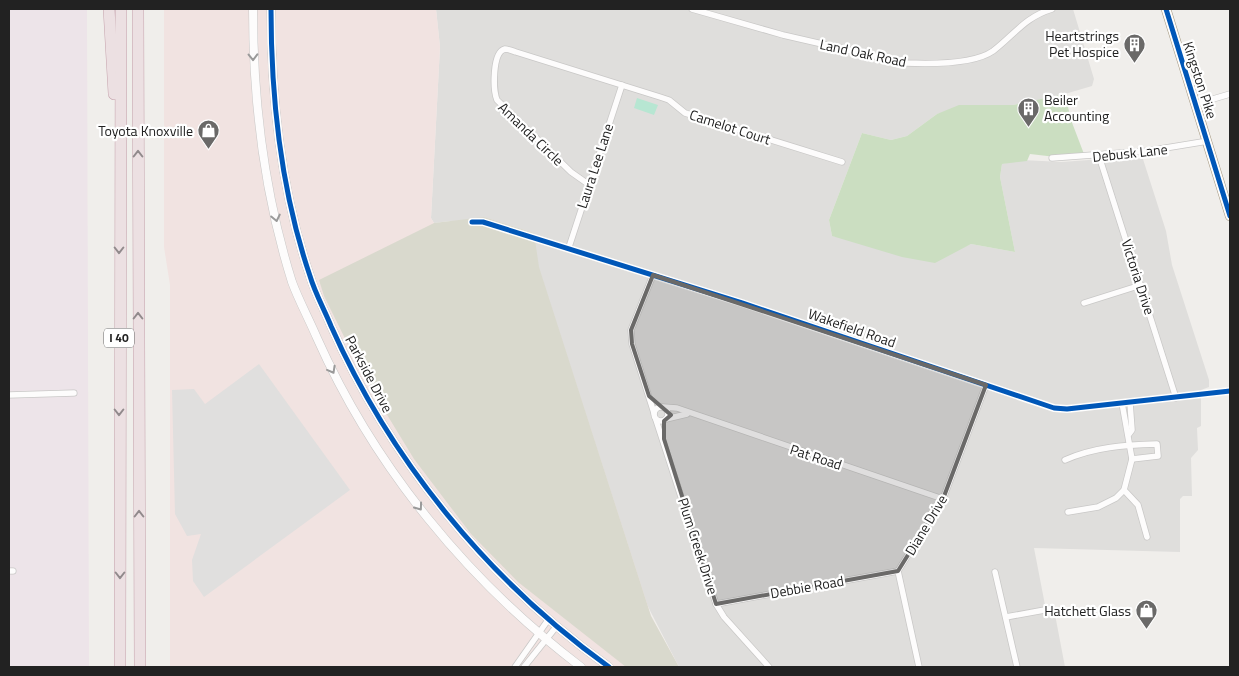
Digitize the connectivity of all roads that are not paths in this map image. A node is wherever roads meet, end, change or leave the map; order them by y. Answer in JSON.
{"nodes":[{"id":1,"x":109,"y":9,"type":"edge"},
{"id":2,"x":121,"y":9,"type":"edge"},
{"id":3,"x":138,"y":9,"type":"edge"},
{"id":4,"x":253,"y":9,"type":"edge"},
{"id":5,"x":271,"y":9,"type":"edge"},
{"id":6,"x":692,"y":9,"type":"edge"},
{"id":7,"x":1052,"y":9,"type":"edge"},
{"id":8,"x":1166,"y":9,"type":"edge"},
{"id":9,"x":622,"y":85,"type":"junction"},
{"id":10,"x":1230,"y":94,"type":"edge"},
{"id":11,"x":1196,"y":104,"type":"junction"},
{"id":12,"x":1208,"y":141,"type":"junction"},
{"id":13,"x":1099,"y":156,"type":"junction"},
{"id":14,"x":1052,"y":158,"type":"dead end"},
{"id":15,"x":842,"y":162,"type":"dead end"},
{"id":16,"x":588,"y":184,"type":"junction"},
{"id":17,"x":120,"y":215,"type":"junction"},
{"id":18,"x":1230,"y":216,"type":"edge"},
{"id":19,"x":472,"y":222,"type":"dead end"},
{"id":20,"x":569,"y":247,"type":"junction"},
{"id":21,"x":653,"y":275,"type":"junction"},
{"id":22,"x":1141,"y":285,"type":"junction"},
{"id":23,"x":1084,"y":303,"type":"dead end"},
{"id":24,"x":986,"y":385,"type":"junction"},
{"id":25,"x":1230,"y":391,"type":"edge"},
{"id":26,"x":74,"y":393,"type":"dead end"},
{"id":27,"x":9,"y":396,"type":"edge"},
{"id":28,"x":649,"y":396,"type":"junction"},
{"id":29,"x":1176,"y":398,"type":"junction"},
{"id":30,"x":1130,"y":402,"type":"junction"},
{"id":31,"x":1122,"y":403,"type":"junction"},
{"id":32,"x":662,"y":407,"type":"junction"},
{"id":33,"x":654,"y":413,"type":"junction"},
{"id":34,"x":689,"y":414,"type":"junction"},
{"id":35,"x":656,"y":420,"type":"junction"},
{"id":36,"x":665,"y":420,"type":"junction"},
{"id":37,"x":1129,"y":434,"type":"junction"},
{"id":38,"x":664,"y":439,"type":"junction"},
{"id":39,"x":1131,"y":445,"type":"junction"},
{"id":40,"x":1132,"y":459,"type":"junction"},
{"id":41,"x":1065,"y":460,"type":"dead end"},
{"id":42,"x":1124,"y":490,"type":"junction"},
{"id":43,"x":944,"y":499,"type":"junction"},
{"id":44,"x":1068,"y":512,"type":"dead end"},
{"id":45,"x":1147,"y":537,"type":"dead end"},
{"id":46,"x":898,"y":571,"type":"junction"},
{"id":47,"x":996,"y":572,"type":"dead end"},
{"id":48,"x":716,"y":604,"type":"junction"},
{"id":49,"x":1050,"y":609,"type":"dead end"},
{"id":50,"x":1006,"y":617,"type":"junction"},
{"id":51,"x":548,"y":620,"type":"junction"},
{"id":52,"x":556,"y":627,"type":"junction"},
{"id":53,"x":539,"y":633,"type":"junction"},
{"id":54,"x":546,"y":639,"type":"junction"},
{"id":55,"x":120,"y":667,"type":"edge"},
{"id":56,"x":140,"y":667,"type":"edge"},
{"id":57,"x":515,"y":667,"type":"edge"},
{"id":58,"x":524,"y":667,"type":"edge"},
{"id":59,"x":581,"y":667,"type":"edge"},
{"id":60,"x":609,"y":667,"type":"edge"},
{"id":61,"x":768,"y":667,"type":"edge"},
{"id":62,"x":919,"y":667,"type":"edge"},
{"id":63,"x":1017,"y":667,"type":"edge"}],
"edges":[{"from":1,"to":17,"type":"highway"},
{"from":2,"to":17,"type":"highway","number":"I 40"},
{"from":56,"to":3,"type":"highway","number":"I 40","one_way":true},
{"from":4,"to":53,"type":"street","one_way":true},
{"from":5,"to":51,"type":"street","name":"Parkside Drive"},
{"from":6,"to":7,"type":"street","name":"Land Oak Road"},
{"from":8,"to":11,"type":"main road","name":"Kingston Pike"},
{"from":9,"to":15,"type":"street","name":"Camelot Court"},
{"from":9,"to":16,"type":"street","name":"Laura Lee Lane"},
{"from":9,"to":16,"type":"street","name":"Amanda Circle"},
{"from":10,"to":11,"type":"street"},
{"from":11,"to":12,"type":"main road","name":"Kingston Pike"},
{"from":12,"to":13,"type":"street","name":"Debusk Lane"},
{"from":12,"to":18,"type":"main road","name":"Kingston Pike"},
{"from":13,"to":14,"type":"street","name":"Debusk Lane"},
{"from":13,"to":22,"type":"street","name":"Victoria Drive"},
{"from":16,"to":20,"type":"street","name":"Laura Lee Lane"},
{"from":17,"to":55,"type":"highway","number":"I 40","one_way":true},
{"from":19,"to":20,"type":"street","name":"Wakefield Road"},
{"from":20,"to":21,"type":"street","name":"Wakefield Road"},
{"from":21,"to":24,"type":"street","name":"Wakefield Road"},
{"from":21,"to":28,"type":"street","name":"Plum Creek Drive"},
{"from":22,"to":23,"type":"street"},
{"from":22,"to":29,"type":"street","name":"Victoria Drive"},
{"from":24,"to":31,"type":"street","name":"Wakefield Road"},
{"from":24,"to":43,"type":"street","name":"Diane Drive"},
{"from":25,"to":29,"type":"street","name":"Wakefield Road"},
{"from":26,"to":27,"type":"street"},
{"from":28,"to":32,"type":"street","name":"Plum Creek Drive"},
{"from":28,"to":33,"type":"street","name":"Plum Creek Drive"},
{"from":29,"to":30,"type":"street","name":"Wakefield Road"},
{"from":30,"to":31,"type":"street","name":"Wakefield Road"},
{"from":30,"to":37,"type":"street"},
{"from":31,"to":37,"type":"street"},
{"from":32,"to":33,"type":"street"},
{"from":32,"to":34,"type":"street","name":"Pat Road"},
{"from":32,"to":36,"type":"street","name":"Plum Creek Drive"},
{"from":33,"to":35,"type":"street","name":"Plum Creek Drive"},
{"from":34,"to":36,"type":"street"},
{"from":34,"to":43,"type":"street","name":"Pat Road"},
{"from":35,"to":36,"type":"street"},
{"from":35,"to":38,"type":"street","name":"Plum Creek Drive"},
{"from":36,"to":38,"type":"street","name":"Plum Creek Drive"},
{"from":37,"to":39,"type":"street"},
{"from":38,"to":48,"type":"street","name":"Plum Creek Drive"},
{"from":39,"to":40,"type":"street"},
{"from":39,"to":40,"type":"street"},
{"from":39,"to":41,"type":"street"},
{"from":40,"to":42,"type":"street"},
{"from":42,"to":44,"type":"street"},
{"from":42,"to":45,"type":"street"},
{"from":43,"to":46,"type":"street","name":"Diane Drive"},
{"from":46,"to":48,"type":"street","name":"Debbie Road"},
{"from":46,"to":62,"type":"street","name":"Diane Drive"},
{"from":47,"to":50,"type":"street"},
{"from":48,"to":61,"type":"street","name":"Plum Creek Drive"},
{"from":49,"to":50,"type":"street"},
{"from":50,"to":63,"type":"street"},
{"from":51,"to":52,"type":"street","name":"Parkside Drive"},
{"from":51,"to":53,"type":"street"},
{"from":52,"to":54,"type":"street"},
{"from":52,"to":60,"type":"street","name":"Parkside Drive"},
{"from":53,"to":54,"type":"street"},
{"from":53,"to":57,"type":"street"},
{"from":54,"to":58,"type":"street"},
{"from":54,"to":59,"type":"street"}]}
